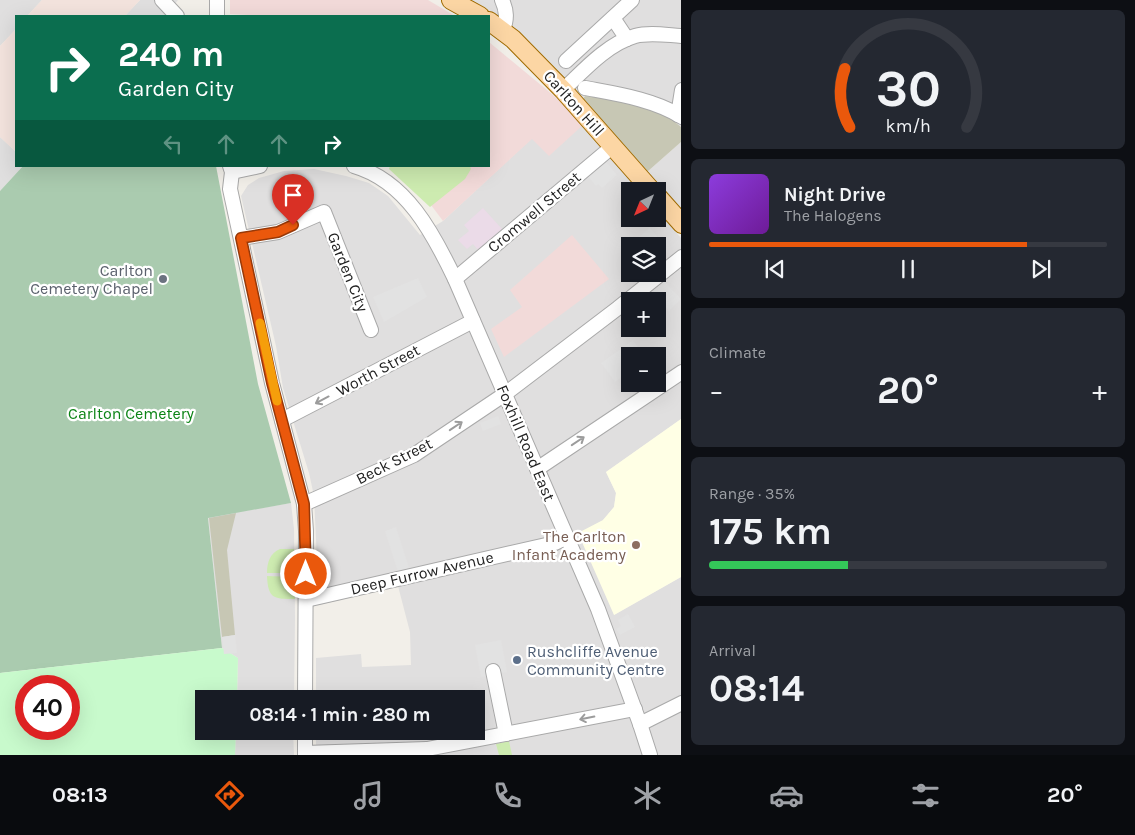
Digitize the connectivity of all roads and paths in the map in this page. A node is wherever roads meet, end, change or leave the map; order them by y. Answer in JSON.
{"nodes":[{"id":1,"x":162,"y":0,"type":"edge"},
{"id":2,"x":217,"y":0,"type":"edge"},
{"id":3,"x":451,"y":0,"type":"edge"},
{"id":4,"x":502,"y":0,"type":"edge"},
{"id":5,"x":632,"y":0,"type":"edge"},
{"id":6,"x":176,"y":15,"type":"edge"},
{"id":7,"x":217,"y":15,"type":"edge"},
{"id":8,"x":478,"y":15,"type":"edge"},
{"id":9,"x":613,"y":18,"type":"junction"},
{"id":10,"x":496,"y":26,"type":"edge"},
{"id":11,"x":681,"y":36,"type":"edge"},
{"id":12,"x":627,"y":39,"type":"junction"},
{"id":13,"x":566,"y":61,"type":"dead end"},
{"id":14,"x":585,"y":88,"type":"dead end"},
{"id":15,"x":563,"y":90,"type":"junction"},
{"id":16,"x":681,"y":90,"type":"edge"},
{"id":17,"x":680,"y":116,"type":"edge"},
{"id":18,"x":613,"y":146,"type":"junction"},
{"id":19,"x":250,"y":167,"type":"edge"},
{"id":20,"x":356,"y":167,"type":"edge"},
{"id":21,"x":231,"y":169,"type":"edge"},
{"id":22,"x":644,"y":182,"type":"edge"},
{"id":23,"x":666,"y":206,"type":"edge"},
{"id":24,"x":681,"y":224,"type":"edge"},
{"id":25,"x":241,"y":238,"type":"junction"},
{"id":26,"x":681,"y":257,"type":"edge"},
{"id":27,"x":455,"y":279,"type":"junction"},
{"id":28,"x":473,"y":320,"type":"junction"},
{"id":29,"x":371,"y":330,"type":"dead end"},
{"id":30,"x":681,"y":372,"type":"edge"},
{"id":31,"x":505,"y":394,"type":"junction"},
{"id":32,"x":282,"y":420,"type":"junction"},
{"id":33,"x":537,"y":469,"type":"junction"},
{"id":34,"x":304,"y":504,"type":"junction"},
{"id":35,"x":567,"y":537,"type":"junction"},
{"id":36,"x":306,"y":600,"type":"junction"},
{"id":37,"x":493,"y":671,"type":"dead end"},
{"id":38,"x":305,"y":690,"type":"edge"},
{"id":39,"x":681,"y":703,"type":"edge"},
{"id":40,"x":635,"y":709,"type":"junction"},
{"id":41,"x":640,"y":724,"type":"junction"},
{"id":42,"x":506,"y":734,"type":"junction"},
{"id":43,"x":305,"y":740,"type":"edge"},
{"id":44,"x":305,"y":754,"type":"edge"},
{"id":45,"x":650,"y":755,"type":"edge"}],
"edges":[{"from":1,"to":6,"type":"street"},
{"from":2,"to":7,"type":"street"},
{"from":3,"to":8,"type":"main road"},
{"from":4,"to":10,"type":"street"},
{"from":5,"to":9,"type":"street"},
{"from":9,"to":12,"type":"street"},
{"from":9,"to":13,"type":"street"},
{"from":10,"to":15,"type":"main road","name":"Carlton Hill"},
{"from":11,"to":12,"type":"street"},
{"from":12,"to":15,"type":"street"},
{"from":14,"to":17,"type":"street"},
{"from":15,"to":18,"type":"main road","name":"Carlton Hill"},
{"from":16,"to":17,"type":"street"},
{"from":18,"to":22,"type":"main road","name":"Carlton Hill"},
{"from":18,"to":27,"type":"street","name":"Cromwell Street"},
{"from":19,"to":21,"type":"street"},
{"from":20,"to":27,"type":"street","name":"Foxhill Road East"},
{"from":21,"to":25,"type":"street"},
{"from":23,"to":24,"type":"main road"},
{"from":25,"to":29,"type":"street","name":"Garden City"},
{"from":25,"to":32,"type":"street"},
{"from":26,"to":31,"type":"street","name":"Beck Street"},
{"from":27,"to":28,"type":"street","name":"Foxhill Road East"},
{"from":28,"to":31,"type":"street","name":"Foxhill Road East"},
{"from":28,"to":32,"type":"street","name":"Worth Street","one_way":true},
{"from":33,"to":30,"type":"street","one_way":true},
{"from":31,"to":33,"type":"street","name":"Foxhill Road East"},
{"from":34,"to":31,"type":"street","name":"Beck Street","one_way":true},
{"from":32,"to":34,"type":"street"},
{"from":33,"to":35,"type":"street","name":"Foxhill Road East"},
{"from":34,"to":36,"type":"street"},
{"from":35,"to":36,"type":"street","name":"Deep Furrow Avenue"},
{"from":35,"to":40,"type":"street","name":"Foxhill Road East"},
{"from":36,"to":38,"type":"street"},
{"from":37,"to":42,"type":"street"},
{"from":39,"to":41,"type":"street"},
{"from":40,"to":41,"type":"street","name":"Foxhill Road East"},
{"from":40,"to":42,"type":"street","one_way":true},
{"from":41,"to":45,"type":"street","name":"Foxhill Road East"},
{"from":42,"to":44,"type":"street"},
{"from":43,"to":44,"type":"street"}]}
